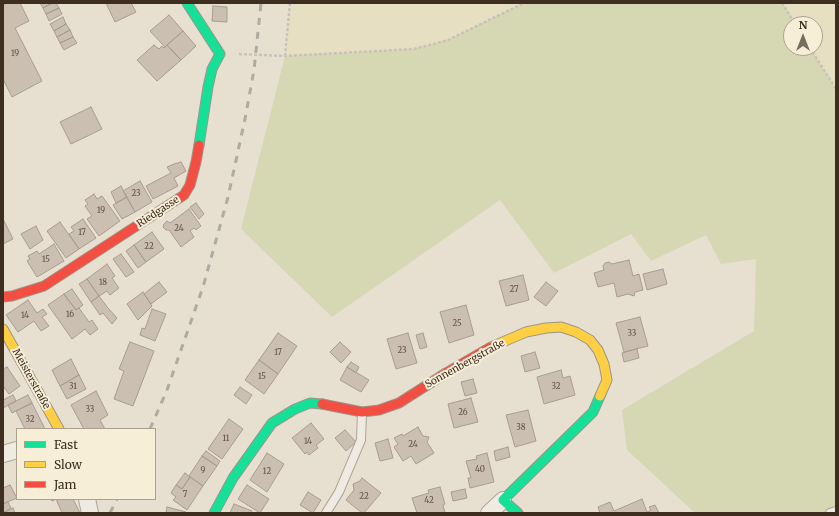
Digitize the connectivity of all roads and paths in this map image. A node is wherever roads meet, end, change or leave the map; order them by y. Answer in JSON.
{"nodes":[{"id":1,"x":187,"y":3,"type":"edge"},
{"id":2,"x":290,"y":3,"type":"edge"},
{"id":3,"x":524,"y":3,"type":"edge"},
{"id":4,"x":782,"y":3,"type":"edge"},
{"id":5,"x":790,"y":16,"type":"edge"},
{"id":6,"x":220,"y":54,"type":"junction"},
{"id":7,"x":285,"y":56,"type":"junction"},
{"id":8,"x":815,"y":56,"type":"edge"},
{"id":9,"x":836,"y":89,"type":"edge"},
{"id":10,"x":3,"y":297,"type":"edge"},
{"id":11,"x":3,"y":329,"type":"edge"},
{"id":12,"x":362,"y":412,"type":"junction"},
{"id":13,"x":57,"y":428,"type":"edge"},
{"id":14,"x":16,"y":450,"type":"edge"},
{"id":15,"x":3,"y":454,"type":"edge"},
{"id":16,"x":87,"y":500,"type":"edge"},
{"id":17,"x":503,"y":500,"type":"junction"},
{"id":18,"x":836,"y":510,"type":"edge"},
{"id":19,"x":90,"y":513,"type":"edge"},
{"id":20,"x":214,"y":513,"type":"edge"},
{"id":21,"x":326,"y":513,"type":"edge"},
{"id":22,"x":489,"y":513,"type":"edge"},
{"id":23,"x":518,"y":513,"type":"edge"},
{"id":24,"x":830,"y":513,"type":"edge"}],
"edges":[{"from":1,"to":6,"type":"street"},
{"from":2,"to":7,"type":"path"},
{"from":3,"to":7,"type":"path"},
{"from":4,"to":5,"type":"path"},
{"from":6,"to":7,"type":"path"},
{"from":6,"to":10,"type":"street","name":"Riedgasse"},
{"from":8,"to":9,"type":"path"},
{"from":11,"to":13,"type":"street","name":"Meisterstraße"},
{"from":12,"to":17,"type":"street","name":"Sonnenbergstraße"},
{"from":12,"to":20,"type":"street","name":"Sonnenbergstraße"},
{"from":12,"to":21,"type":"lane"},
{"from":14,"to":15,"type":"street"},
{"from":16,"to":19,"type":"street"},
{"from":17,"to":22,"type":"street","name":"Sonnenbergstraße"},
{"from":17,"to":23,"type":"street"},
{"from":18,"to":24,"type":"lane"}]}
